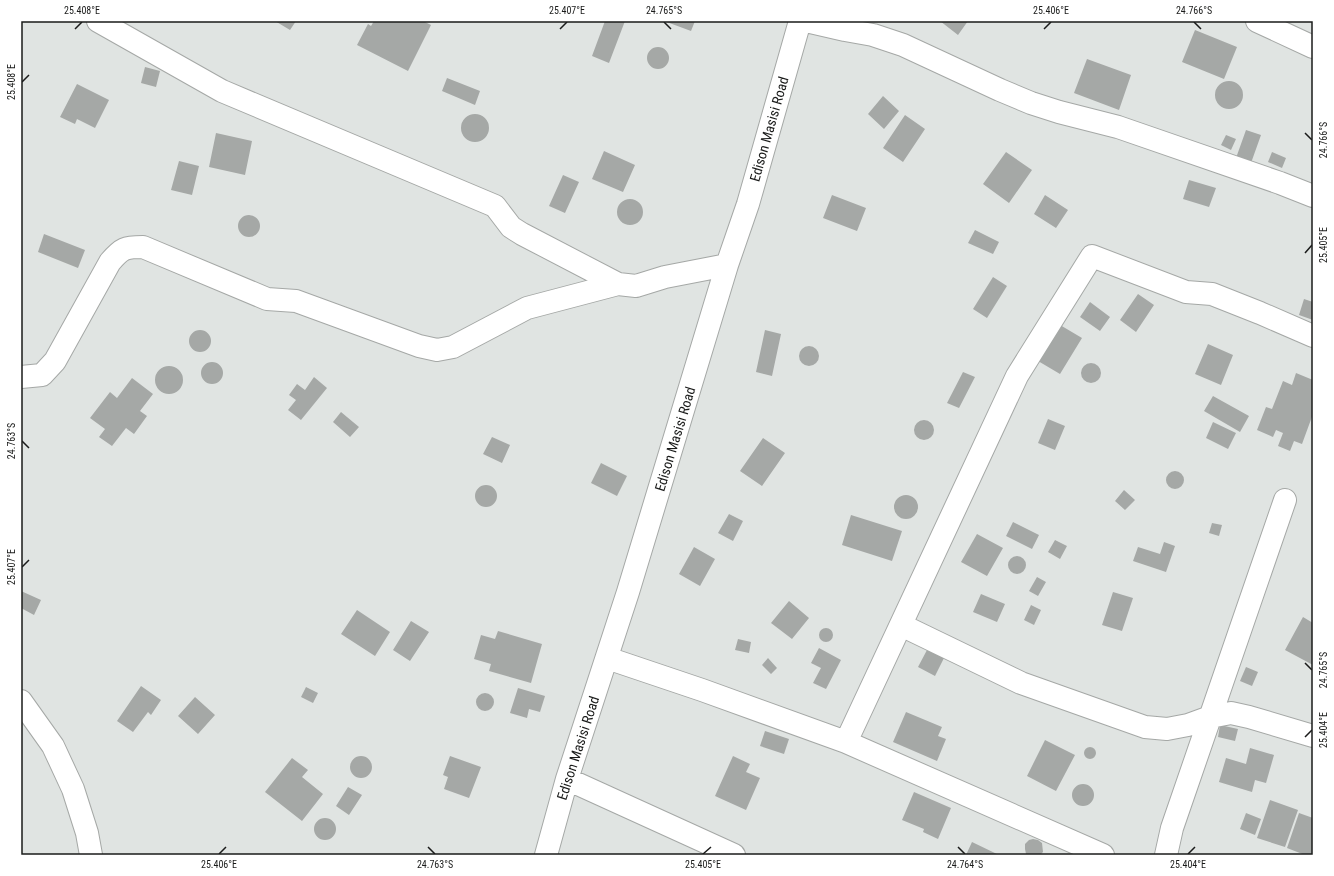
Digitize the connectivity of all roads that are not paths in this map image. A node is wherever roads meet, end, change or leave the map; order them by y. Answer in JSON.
{"nodes":[{"id":1,"x":98,"y":21,"type":"edge"},
{"id":2,"x":800,"y":21,"type":"edge"},
{"id":3,"x":806,"y":21,"type":"edge"},
{"id":4,"x":1257,"y":21,"type":"edge"},
{"id":5,"x":1313,"y":47,"type":"edge"},
{"id":6,"x":1313,"y":196,"type":"edge"},
{"id":7,"x":727,"y":265,"type":"junction"},
{"id":8,"x":618,"y":284,"type":"junction"},
{"id":9,"x":1313,"y":336,"type":"edge"},
{"id":10,"x":21,"y":377,"type":"edge"},
{"id":11,"x":1285,"y":500,"type":"dead end"},
{"id":12,"x":901,"y":624,"type":"junction"},
{"id":13,"x":607,"y":658,"type":"junction"},
{"id":14,"x":21,"y":701,"type":"edge"},
{"id":15,"x":1210,"y":717,"type":"junction"},
{"id":16,"x":1313,"y":736,"type":"edge"},
{"id":17,"x":846,"y":742,"type":"junction"},
{"id":18,"x":567,"y":780,"type":"junction"},
{"id":19,"x":90,"y":855,"type":"edge"},
{"id":20,"x":546,"y":855,"type":"edge"},
{"id":21,"x":734,"y":855,"type":"edge"},
{"id":22,"x":1103,"y":855,"type":"edge"},
{"id":23,"x":1166,"y":855,"type":"edge"}],
"edges":[{"from":1,"to":8,"type":"street"},
{"from":2,"to":7,"type":"street","name":"Edison Masisi Road"},
{"from":3,"to":6,"type":"street"},
{"from":4,"to":5,"type":"street"},
{"from":7,"to":8,"type":"street"},
{"from":7,"to":13,"type":"street","name":"Edison Masisi Road"},
{"from":8,"to":10,"type":"street"},
{"from":9,"to":12,"type":"street"},
{"from":11,"to":15,"type":"street"},
{"from":12,"to":15,"type":"street"},
{"from":12,"to":17,"type":"street"},
{"from":13,"to":17,"type":"street"},
{"from":13,"to":18,"type":"street","name":"Edison Masisi Road"},
{"from":14,"to":19,"type":"street"},
{"from":15,"to":16,"type":"street"},
{"from":15,"to":23,"type":"street"},
{"from":17,"to":22,"type":"street"},
{"from":18,"to":20,"type":"street","name":"Edison Masisi Road"},
{"from":18,"to":21,"type":"street"}]}
